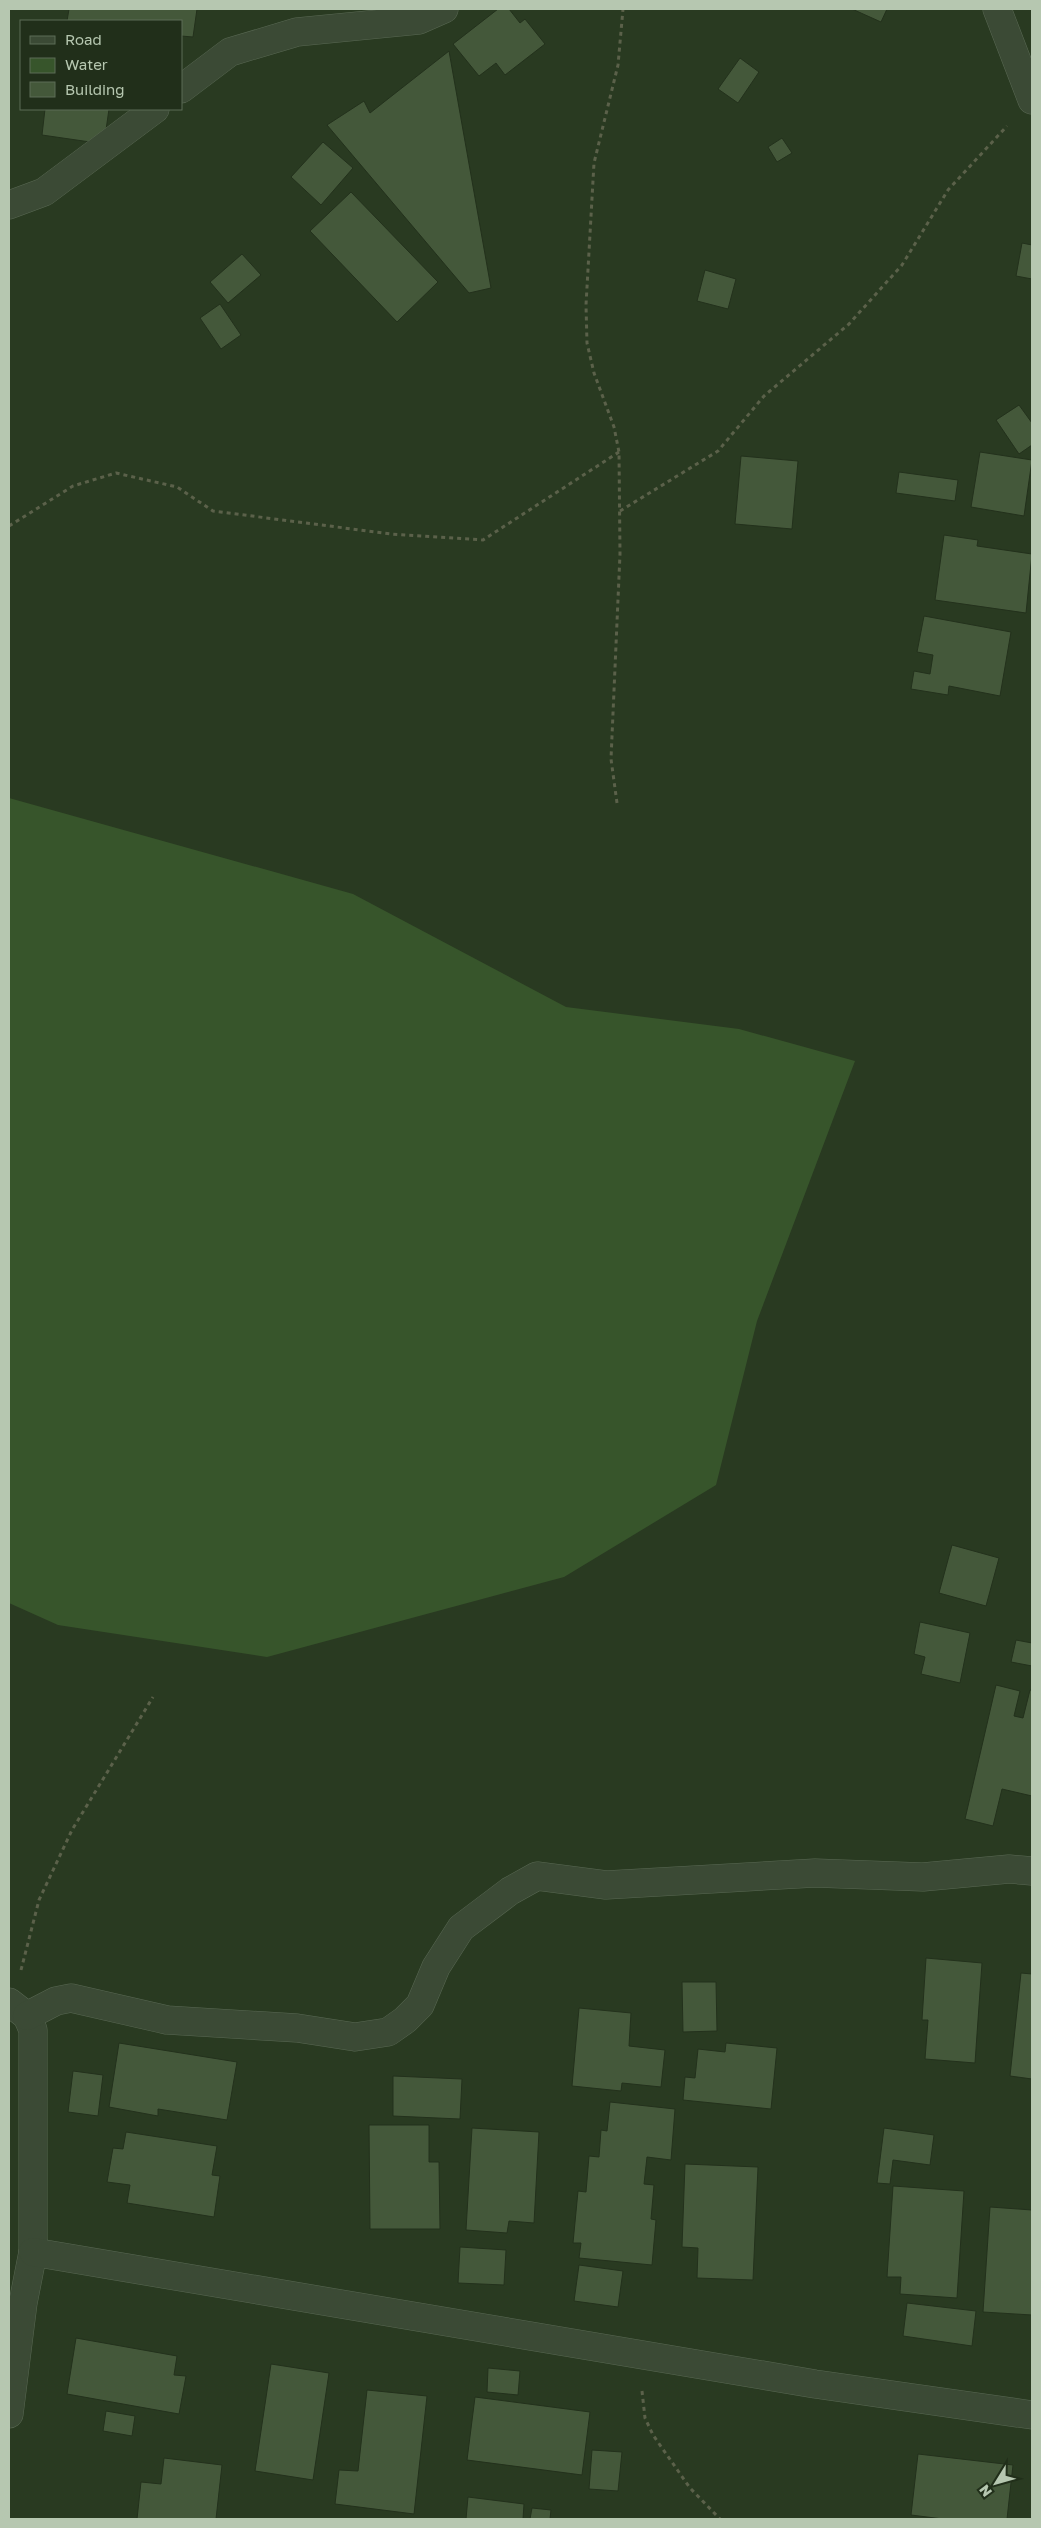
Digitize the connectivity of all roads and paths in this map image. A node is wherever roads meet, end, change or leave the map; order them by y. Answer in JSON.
{"nodes":[{"id":1,"x":444,"y":9,"type":"edge"},
{"id":2,"x":624,"y":9,"type":"edge"},
{"id":3,"x":996,"y":9,"type":"edge"},
{"id":4,"x":182,"y":88,"type":"edge"},
{"id":5,"x":1032,"y":100,"type":"edge"},
{"id":6,"x":153,"y":110,"type":"edge"},
{"id":7,"x":1013,"y":120,"type":"dead end"},
{"id":8,"x":9,"y":206,"type":"edge"},
{"id":9,"x":619,"y":452,"type":"junction"},
{"id":10,"x":620,"y":511,"type":"junction"},
{"id":11,"x":9,"y":526,"type":"edge"},
{"id":12,"x":617,"y":804,"type":"dead end"},
{"id":13,"x":153,"y":1698,"type":"dead end"},
{"id":14,"x":1032,"y":1871,"type":"edge"},
{"id":15,"x":16,"y":2007,"type":"edge"},
{"id":16,"x":33,"y":2252,"type":"junction"},
{"id":17,"x":640,"y":2354,"type":"junction"},
{"id":18,"x":9,"y":2413,"type":"edge"},
{"id":19,"x":1032,"y":2415,"type":"edge"},
{"id":20,"x":720,"y":2519,"type":"edge"}],
"edges":[{"from":1,"to":4,"type":"street"},
{"from":2,"to":9,"type":"path"},
{"from":3,"to":5,"type":"street"},
{"from":6,"to":8,"type":"street"},
{"from":7,"to":10,"type":"path"},
{"from":9,"to":10,"type":"path"},
{"from":9,"to":11,"type":"path"},
{"from":10,"to":12,"type":"path"},
{"from":13,"to":15,"type":"path"},
{"from":14,"to":15,"type":"street"},
{"from":15,"to":16,"type":"street"},
{"from":16,"to":17,"type":"street"},
{"from":16,"to":18,"type":"street"},
{"from":17,"to":19,"type":"street"},
{"from":17,"to":20,"type":"path"}]}
